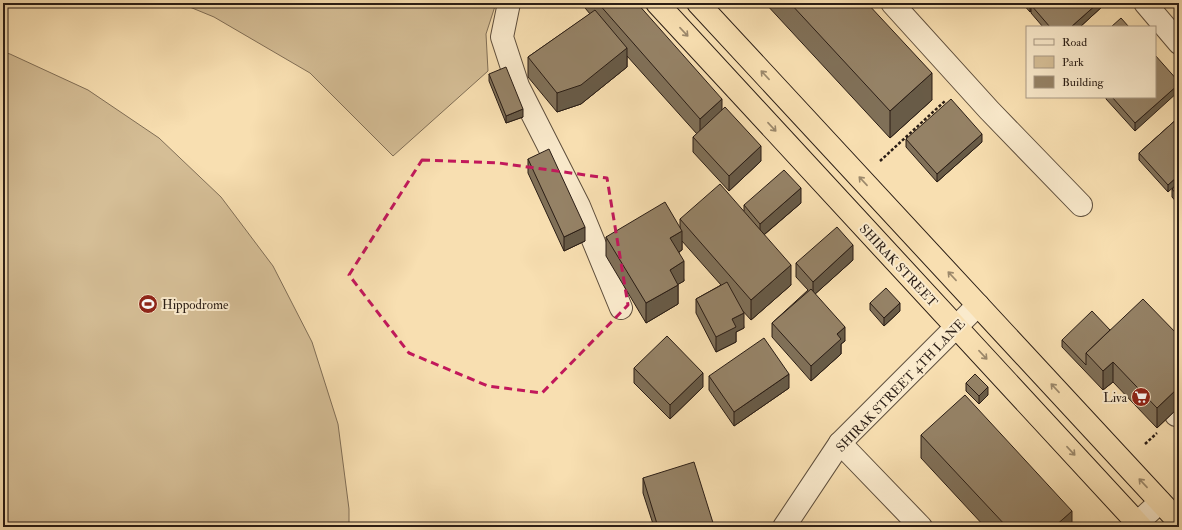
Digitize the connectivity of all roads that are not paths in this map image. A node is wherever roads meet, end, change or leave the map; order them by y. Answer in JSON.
{"nodes":[{"id":1,"x":509,"y":3,"type":"edge"},
{"id":2,"x":657,"y":3,"type":"edge"},
{"id":3,"x":698,"y":3,"type":"edge"},
{"id":4,"x":892,"y":3,"type":"edge"},
{"id":5,"x":1145,"y":3,"type":"edge"},
{"id":6,"x":1179,"y":42,"type":"edge"},
{"id":7,"x":1081,"y":205,"type":"dead end"},
{"id":8,"x":978,"y":305,"type":"junction"},
{"id":9,"x":621,"y":308,"type":"dead end"},
{"id":10,"x":956,"y":327,"type":"junction"},
{"id":11,"x":840,"y":443,"type":"junction"},
{"id":12,"x":1160,"y":502,"type":"junction"},
{"id":13,"x":1179,"y":522,"type":"edge"},
{"id":14,"x":1137,"y":526,"type":"edge"},
{"id":15,"x":784,"y":527,"type":"edge"},
{"id":16,"x":922,"y":527,"type":"edge"}],
"edges":[{"from":1,"to":9,"type":"street"},
{"from":2,"to":10,"type":"highway","name":"SHIRAK STREET","one_way":true},
{"from":8,"to":3,"type":"highway","one_way":true},
{"from":4,"to":7,"type":"street"},
{"from":5,"to":6,"type":"street"},
{"from":8,"to":10,"type":"street","name":"SHIRAK STREET 4TH LANE"},
{"from":12,"to":8,"type":"highway","one_way":true},
{"from":10,"to":11,"type":"street","name":"SHIRAK STREET 4TH LANE"},
{"from":10,"to":14,"type":"highway","name":"SHIRAK STREET","one_way":true},
{"from":11,"to":15,"type":"street","name":"SHIRAK STREET 4TH LANE"},
{"from":11,"to":16,"type":"street"},
{"from":12,"to":13,"type":"highway"},
{"from":12,"to":14,"type":"street"}]}
